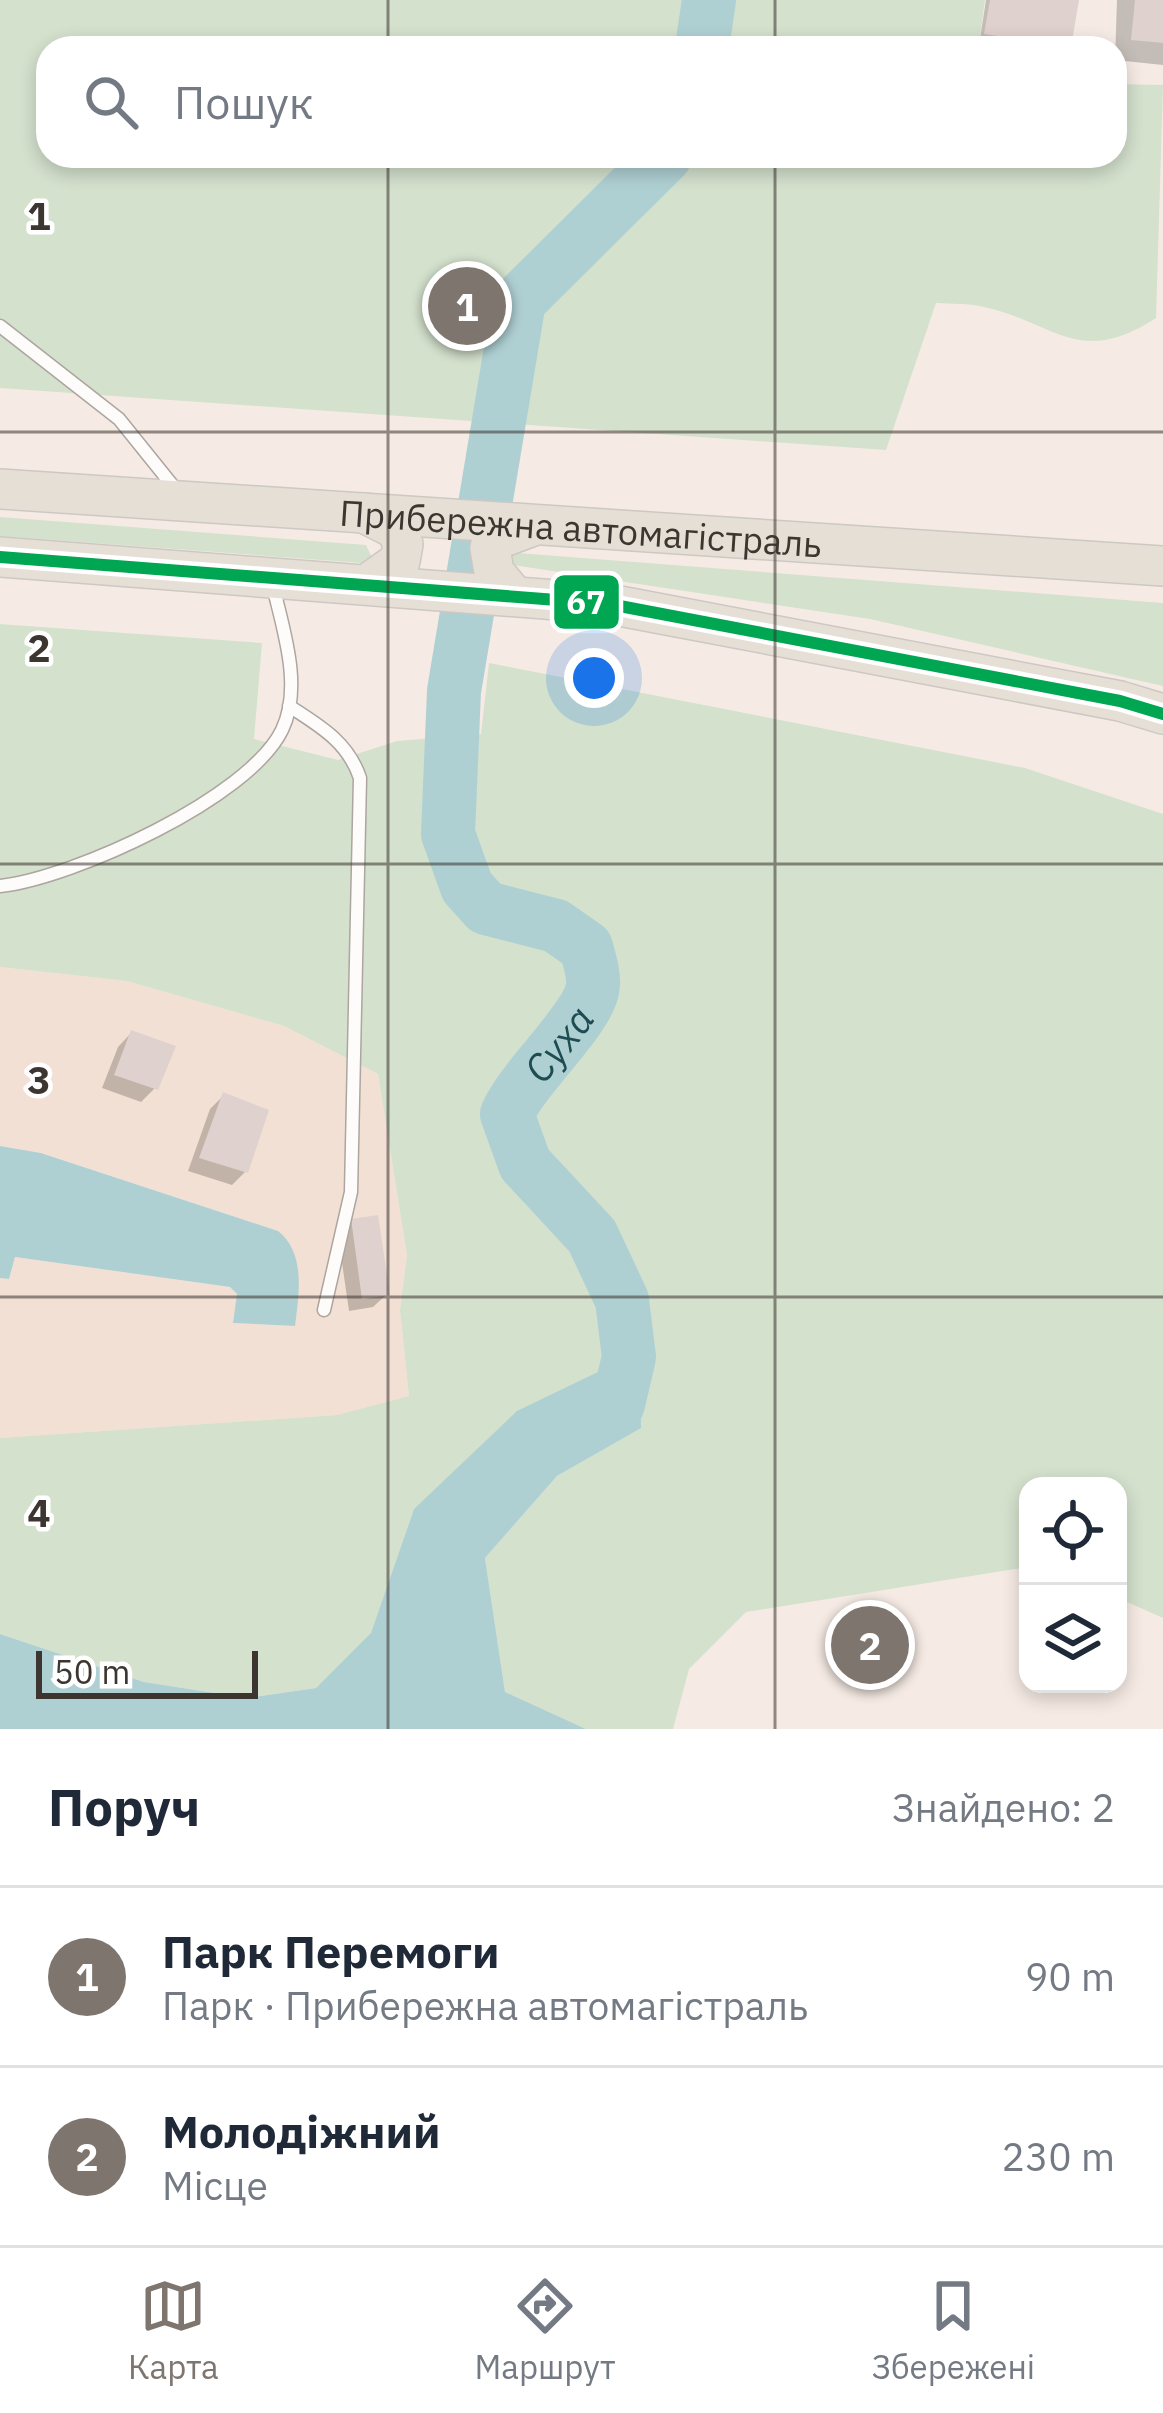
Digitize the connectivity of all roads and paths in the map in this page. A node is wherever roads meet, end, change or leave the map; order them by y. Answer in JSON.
{"nodes":[{"id":1,"x":0,"y":326,"type":"edge"},
{"id":2,"x":0,"y":489,"type":"edge"},
{"id":3,"x":185,"y":501,"type":"junction"},
{"id":4,"x":368,"y":513,"type":"junction"},
{"id":5,"x":532,"y":526,"type":"junction"},
{"id":6,"x":0,"y":557,"type":"edge"},
{"id":7,"x":1163,"y":566,"type":"edge"},
{"id":8,"x":271,"y":579,"type":"junction"},
{"id":9,"x":371,"y":583,"type":"junction"},
{"id":10,"x":514,"y":596,"type":"junction"},
{"id":11,"x":289,"y":706,"type":"junction"},
{"id":12,"x":1163,"y":714,"type":"edge"},
{"id":13,"x":0,"y":886,"type":"edge"},
{"id":14,"x":324,"y":1310,"type":"dead end"}],
"edges":[{"from":1,"to":3,"type":"lane"},
{"from":2,"to":3,"type":"main road","name":"Прибережна автомагістраль"},
{"from":3,"to":4,"type":"main road","name":"Прибережна автомагістраль"},
{"from":4,"to":5,"type":"main road","name":"Прибережна автомагістраль"},
{"from":4,"to":9,"type":"main road"},
{"from":5,"to":7,"type":"main road","name":"Прибережна автомагістраль"},
{"from":5,"to":10,"type":"main road"},
{"from":6,"to":8,"type":"main road","name":"Прибережна автомагістраль"},
{"from":8,"to":9,"type":"main road","name":"Прибережна автомагістраль"},
{"from":8,"to":11,"type":"lane"},
{"from":9,"to":10,"type":"main road","name":"Прибережна автомагістраль"},
{"from":10,"to":12,"type":"main road","name":"Прибережна автомагістраль"},
{"from":11,"to":13,"type":"lane"},
{"from":11,"to":14,"type":"lane"}]}
